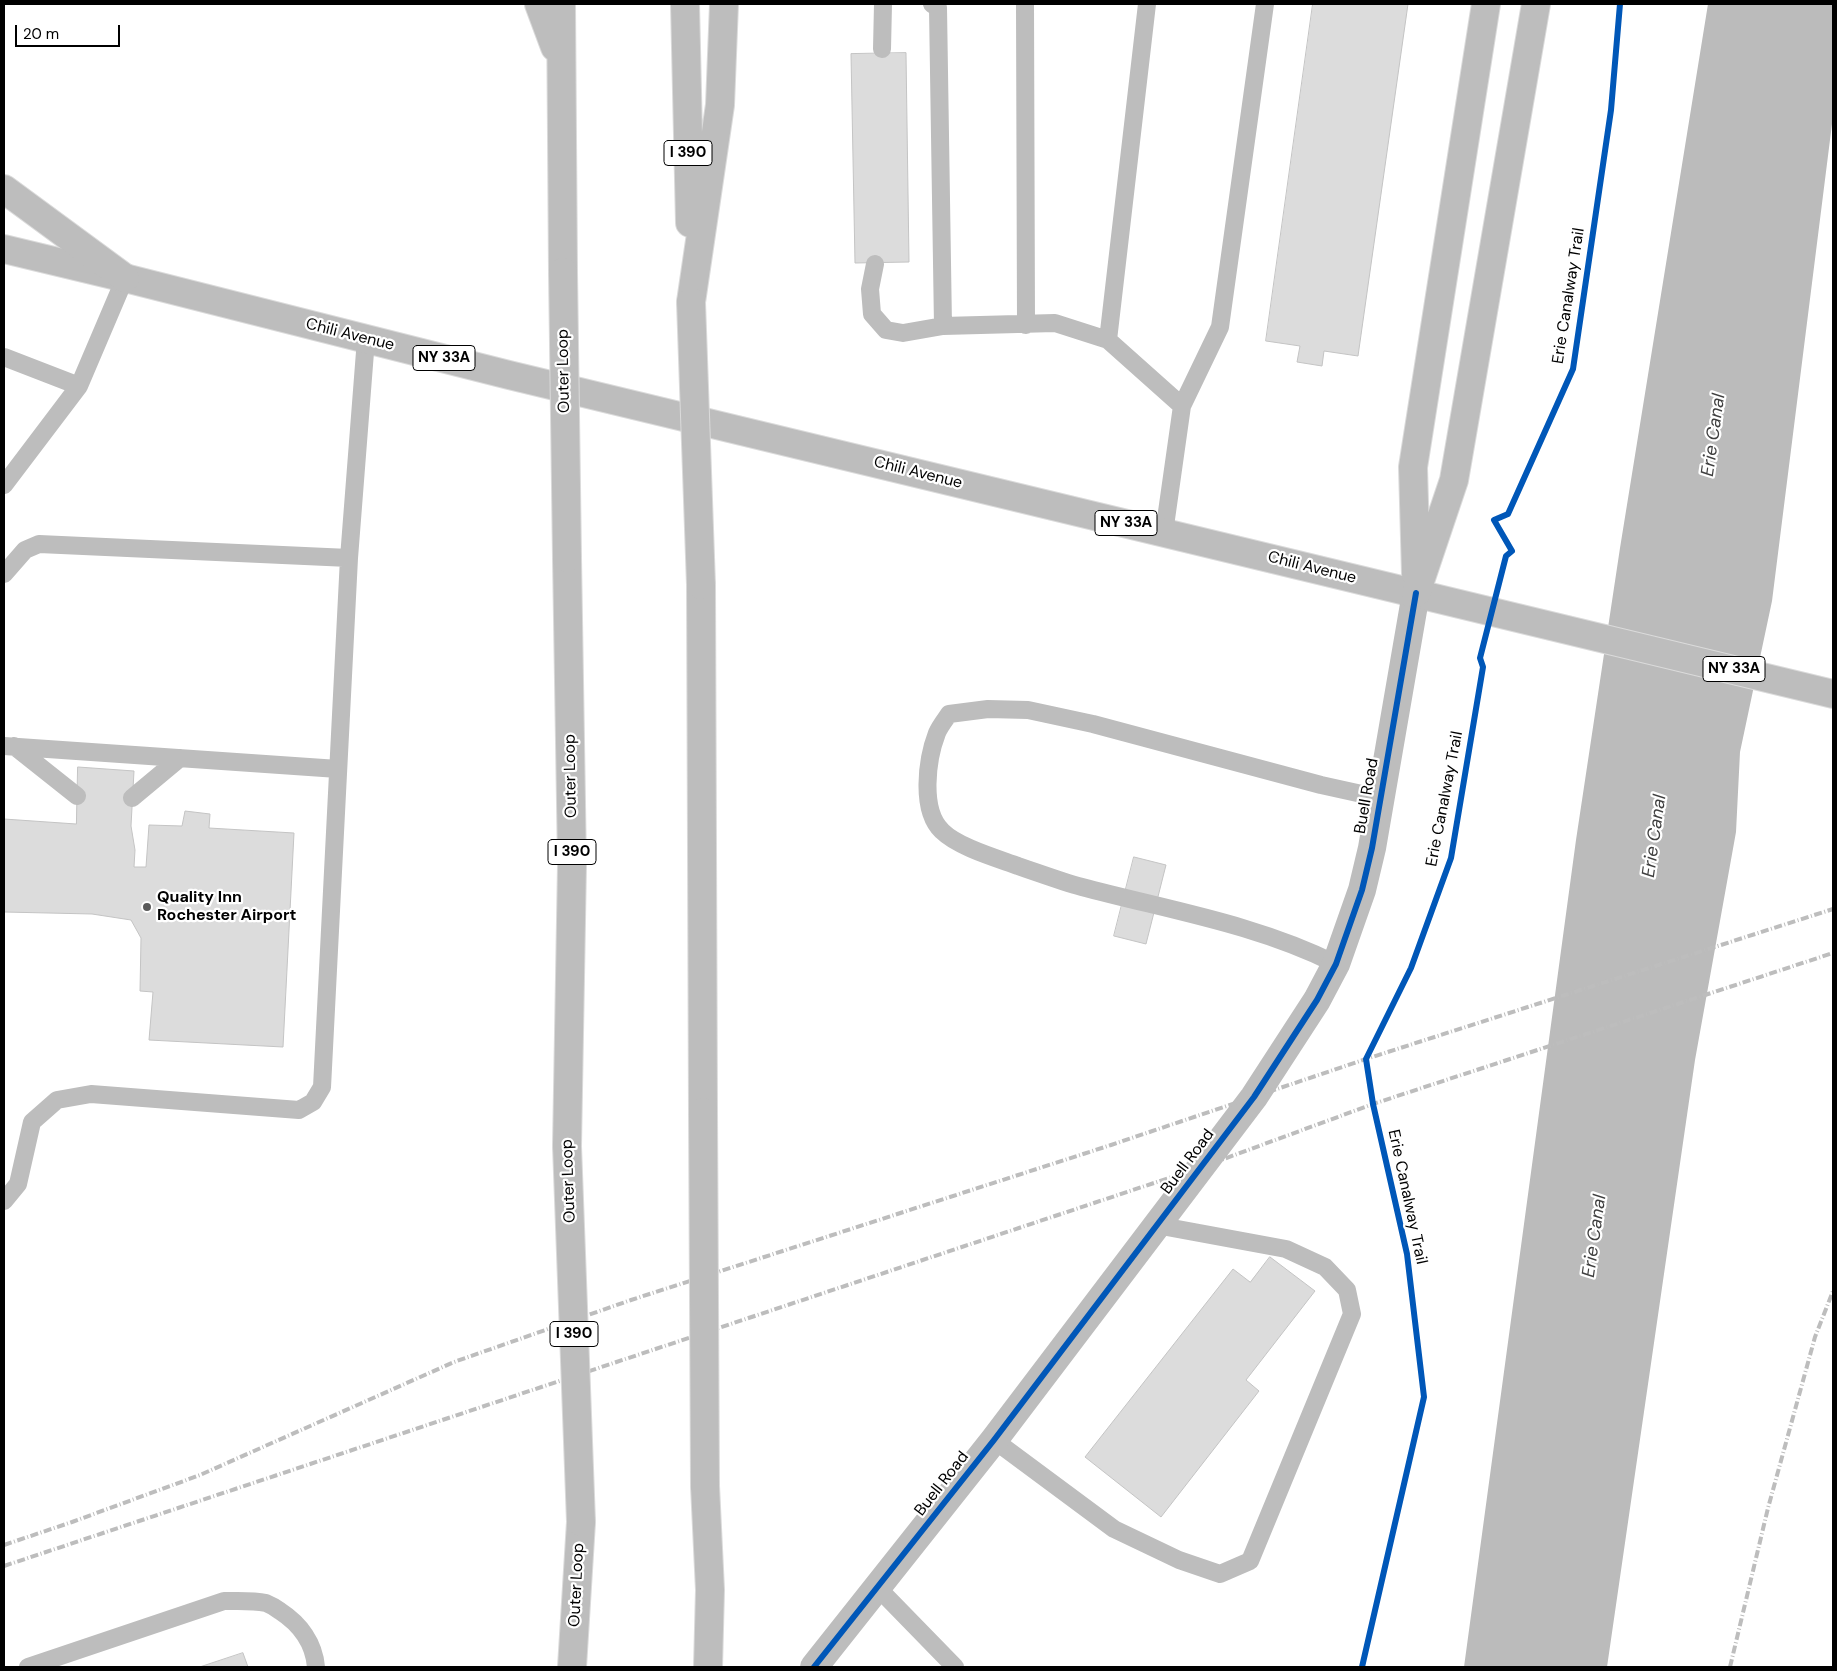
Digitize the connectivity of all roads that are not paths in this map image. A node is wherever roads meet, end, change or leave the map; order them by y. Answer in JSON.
{"nodes":[{"id":1,"x":539,"y":4,"type":"edge"},
{"id":2,"x":562,"y":4,"type":"edge"},
{"id":3,"x":685,"y":4,"type":"edge"},
{"id":4,"x":724,"y":4,"type":"edge"},
{"id":5,"x":884,"y":4,"type":"edge"},
{"id":6,"x":932,"y":4,"type":"edge"},
{"id":7,"x":1025,"y":4,"type":"edge"},
{"id":8,"x":1147,"y":4,"type":"edge"},
{"id":9,"x":1265,"y":4,"type":"edge"},
{"id":10,"x":1486,"y":4,"type":"edge"},
{"id":11,"x":1536,"y":4,"type":"edge"},
{"id":12,"x":882,"y":49,"type":"dead end"},
{"id":13,"x":562,"y":66,"type":"junction"},
{"id":14,"x":4,"y":189,"type":"edge"},
{"id":15,"x":4,"y":249,"type":"edge"},
{"id":16,"x":875,"y":264,"type":"dead end"},
{"id":17,"x":125,"y":278,"type":"junction"},
{"id":18,"x":691,"y":302,"type":"junction"},
{"id":19,"x":1026,"y":325,"type":"junction"},
{"id":20,"x":943,"y":326,"type":"junction"},
{"id":21,"x":366,"y":339,"type":"junction"},
{"id":22,"x":1108,"y":340,"type":"junction"},
{"id":23,"x":4,"y":357,"type":"edge"},
{"id":24,"x":79,"y":386,"type":"junction"},
{"id":25,"x":1182,"y":406,"type":"junction"},
{"id":26,"x":4,"y":485,"type":"edge"},
{"id":27,"x":1164,"y":533,"type":"junction"},
{"id":28,"x":349,"y":558,"type":"junction"},
{"id":29,"x":4,"y":574,"type":"edge"},
{"id":30,"x":1416,"y":593,"type":"junction"},
{"id":31,"x":1823,"y":691,"type":"edge"},
{"id":32,"x":9,"y":746,"type":"edge"},
{"id":33,"x":180,"y":758,"type":"junction"},
{"id":34,"x":338,"y":769,"type":"junction"},
{"id":35,"x":77,"y":796,"type":"dead end"},
{"id":36,"x":132,"y":798,"type":"dead end"},
{"id":37,"x":1380,"y":798,"type":"junction"},
{"id":38,"x":1336,"y":964,"type":"junction"},
{"id":39,"x":4,"y":1201,"type":"edge"},
{"id":40,"x":1156,"y":1226,"type":"junction"},
{"id":41,"x":994,"y":1440,"type":"junction"},
{"id":42,"x":877,"y":1587,"type":"junction"},
{"id":43,"x":28,"y":1667,"type":"edge"},
{"id":44,"x":316,"y":1667,"type":"edge"},
{"id":45,"x":572,"y":1667,"type":"edge"},
{"id":46,"x":708,"y":1667,"type":"edge"},
{"id":47,"x":814,"y":1667,"type":"edge"},
{"id":48,"x":954,"y":1667,"type":"edge"}],
"edges":[{"from":1,"to":13,"type":"main road"},
{"from":2,"to":13,"type":"main road","name":"Outer Loop","number":"I 390"},
{"from":3,"to":18,"type":"main road","number":"I 390"},
{"from":4,"to":18,"type":"main road"},
{"from":5,"to":12,"type":"lane"},
{"from":6,"to":20,"type":"lane"},
{"from":7,"to":19,"type":"lane"},
{"from":8,"to":22,"type":"lane"},
{"from":9,"to":25,"type":"lane"},
{"from":10,"to":30,"type":"main road"},
{"from":11,"to":30,"type":"main road"},
{"from":13,"to":45,"type":"main road","name":"Outer Loop","number":"I 390","bridge":true},
{"from":14,"to":17,"type":"main road"},
{"from":15,"to":17,"type":"main road","name":"Chili Avenue","number":"NY 33A"},
{"from":16,"to":20,"type":"lane"},
{"from":17,"to":21,"type":"main road","name":"Chili Avenue","number":"NY 33A"},
{"from":17,"to":24,"type":"lane"},
{"from":18,"to":46,"type":"main road","number":"I 390","bridge":true},
{"from":19,"to":20,"type":"lane"},
{"from":19,"to":22,"type":"lane"},
{"from":21,"to":27,"type":"main road","name":"Chili Avenue","number":"NY 33A"},
{"from":21,"to":28,"type":"lane"},
{"from":22,"to":25,"type":"lane"},
{"from":23,"to":24,"type":"lane"},
{"from":24,"to":26,"type":"lane"},
{"from":25,"to":27,"type":"lane"},
{"from":27,"to":30,"type":"main road","name":"Chili Avenue","number":"NY 33A"},
{"from":28,"to":29,"type":"lane"},
{"from":28,"to":34,"type":"lane"},
{"from":30,"to":31,"type":"main road","name":"Chili Avenue","number":"NY 33A"},
{"from":30,"to":37,"type":"main road","name":"Buell Road"},
{"from":32,"to":33,"type":"lane"},
{"from":32,"to":35,"type":"lane"},
{"from":33,"to":34,"type":"lane"},
{"from":33,"to":36,"type":"lane"},
{"from":34,"to":39,"type":"lane"},
{"from":37,"to":38,"type":"main road","name":"Buell Road"},
{"from":37,"to":38,"type":"lane"},
{"from":38,"to":40,"type":"main road","name":"Buell Road"},
{"from":40,"to":41,"type":"main road","name":"Buell Road"},
{"from":40,"to":41,"type":"lane"},
{"from":41,"to":42,"type":"main road","name":"Buell Road"},
{"from":42,"to":47,"type":"main road","name":"Buell Road"},
{"from":42,"to":48,"type":"lane"},
{"from":43,"to":44,"type":"lane"}]}
